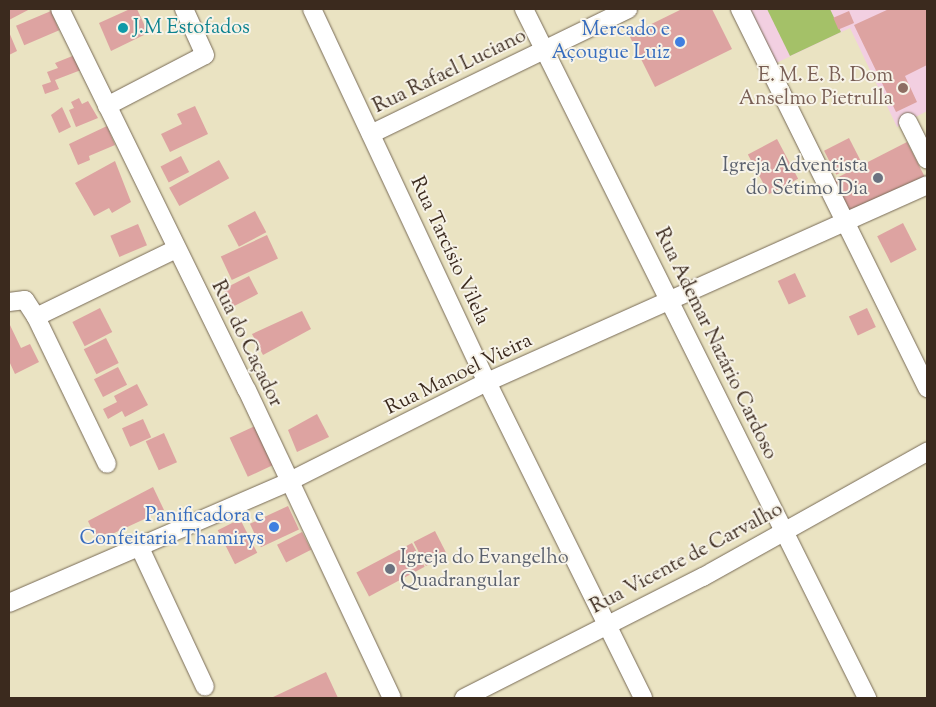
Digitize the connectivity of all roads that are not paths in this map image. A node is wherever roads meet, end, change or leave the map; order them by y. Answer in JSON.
{"nodes":[{"id":1,"x":60,"y":9,"type":"edge"},
{"id":2,"x":184,"y":9,"type":"edge"},
{"id":3,"x":312,"y":9,"type":"edge"},
{"id":4,"x":524,"y":9,"type":"edge"},
{"id":5,"x":628,"y":9,"type":"edge"},
{"id":6,"x":740,"y":9,"type":"edge"},
{"id":7,"x":544,"y":50,"type":"junction"},
{"id":8,"x":107,"y":106,"type":"junction"},
{"id":9,"x":908,"y":122,"type":"dead end"},
{"id":10,"x":371,"y":134,"type":"junction"},
{"id":11,"x":927,"y":160,"type":"edge"},
{"id":12,"x":927,"y":185,"type":"edge"},
{"id":13,"x":846,"y":224,"type":"junction"},
{"id":14,"x":176,"y":249,"type":"junction"},
{"id":15,"x":9,"y":302,"type":"edge"},
{"id":16,"x":670,"y":302,"type":"junction"},
{"id":17,"x":36,"y":317,"type":"junction"},
{"id":18,"x":487,"y":382,"type":"junction"},
{"id":19,"x":927,"y":388,"type":"edge"},
{"id":20,"x":927,"y":452,"type":"edge"},
{"id":21,"x":107,"y":464,"type":"dead end"},
{"id":22,"x":288,"y":482,"type":"junction"},
{"id":23,"x":784,"y":532,"type":"junction"},
{"id":24,"x":140,"y":548,"type":"junction"},
{"id":25,"x":9,"y":603,"type":"edge"},
{"id":26,"x":608,"y":627,"type":"junction"},
{"id":27,"x":205,"y":687,"type":"dead end"},
{"id":28,"x":392,"y":698,"type":"edge"},
{"id":29,"x":464,"y":698,"type":"edge"},
{"id":30,"x":643,"y":698,"type":"edge"},
{"id":31,"x":867,"y":698,"type":"edge"}],
"edges":[{"from":1,"to":8,"type":"street","name":"Rua do Caçador"},
{"from":2,"to":8,"type":"street"},
{"from":3,"to":10,"type":"street","name":"Rua Tarcísio Vilela"},
{"from":4,"to":7,"type":"street","name":"Rua Ademar Nazário Cardoso"},
{"from":5,"to":7,"type":"street","name":"Rua Rafael Luciano"},
{"from":6,"to":13,"type":"street"},
{"from":7,"to":10,"type":"street","name":"Rua Rafael Luciano"},
{"from":7,"to":16,"type":"street","name":"Rua Ademar Nazário Cardoso"},
{"from":8,"to":14,"type":"street","name":"Rua do Caçador"},
{"from":9,"to":11,"type":"street"},
{"from":10,"to":18,"type":"street","name":"Rua Tarcísio Vilela"},
{"from":12,"to":13,"type":"street","name":"Rua Manoel Vieira"},
{"from":13,"to":16,"type":"street","name":"Rua Manoel Vieira"},
{"from":13,"to":19,"type":"street"},
{"from":14,"to":17,"type":"street"},
{"from":14,"to":22,"type":"street","name":"Rua do Caçador"},
{"from":15,"to":17,"type":"street"},
{"from":16,"to":18,"type":"street","name":"Rua Manoel Vieira"},
{"from":16,"to":23,"type":"street","name":"Rua Ademar Nazário Cardoso"},
{"from":17,"to":21,"type":"street"},
{"from":18,"to":22,"type":"street","name":"Rua Manoel Vieira"},
{"from":18,"to":26,"type":"street","name":"Rua Tarcísio Vilela"},
{"from":20,"to":23,"type":"street","name":"Rua Vicente de Carvalho"},
{"from":22,"to":24,"type":"street","name":"Rua Manoel Vieira"},
{"from":22,"to":28,"type":"street","name":"Rua do Caçador"},
{"from":23,"to":26,"type":"street","name":"Rua Vicente de Carvalho"},
{"from":23,"to":31,"type":"street","name":"Rua Ademar Nazário Cardoso"},
{"from":24,"to":25,"type":"street","name":"Rua Manoel Vieira"},
{"from":24,"to":27,"type":"street"},
{"from":26,"to":29,"type":"street","name":"Rua Vicente de Carvalho"},
{"from":26,"to":30,"type":"street","name":"Rua Tarcísio Vilela"}]}
